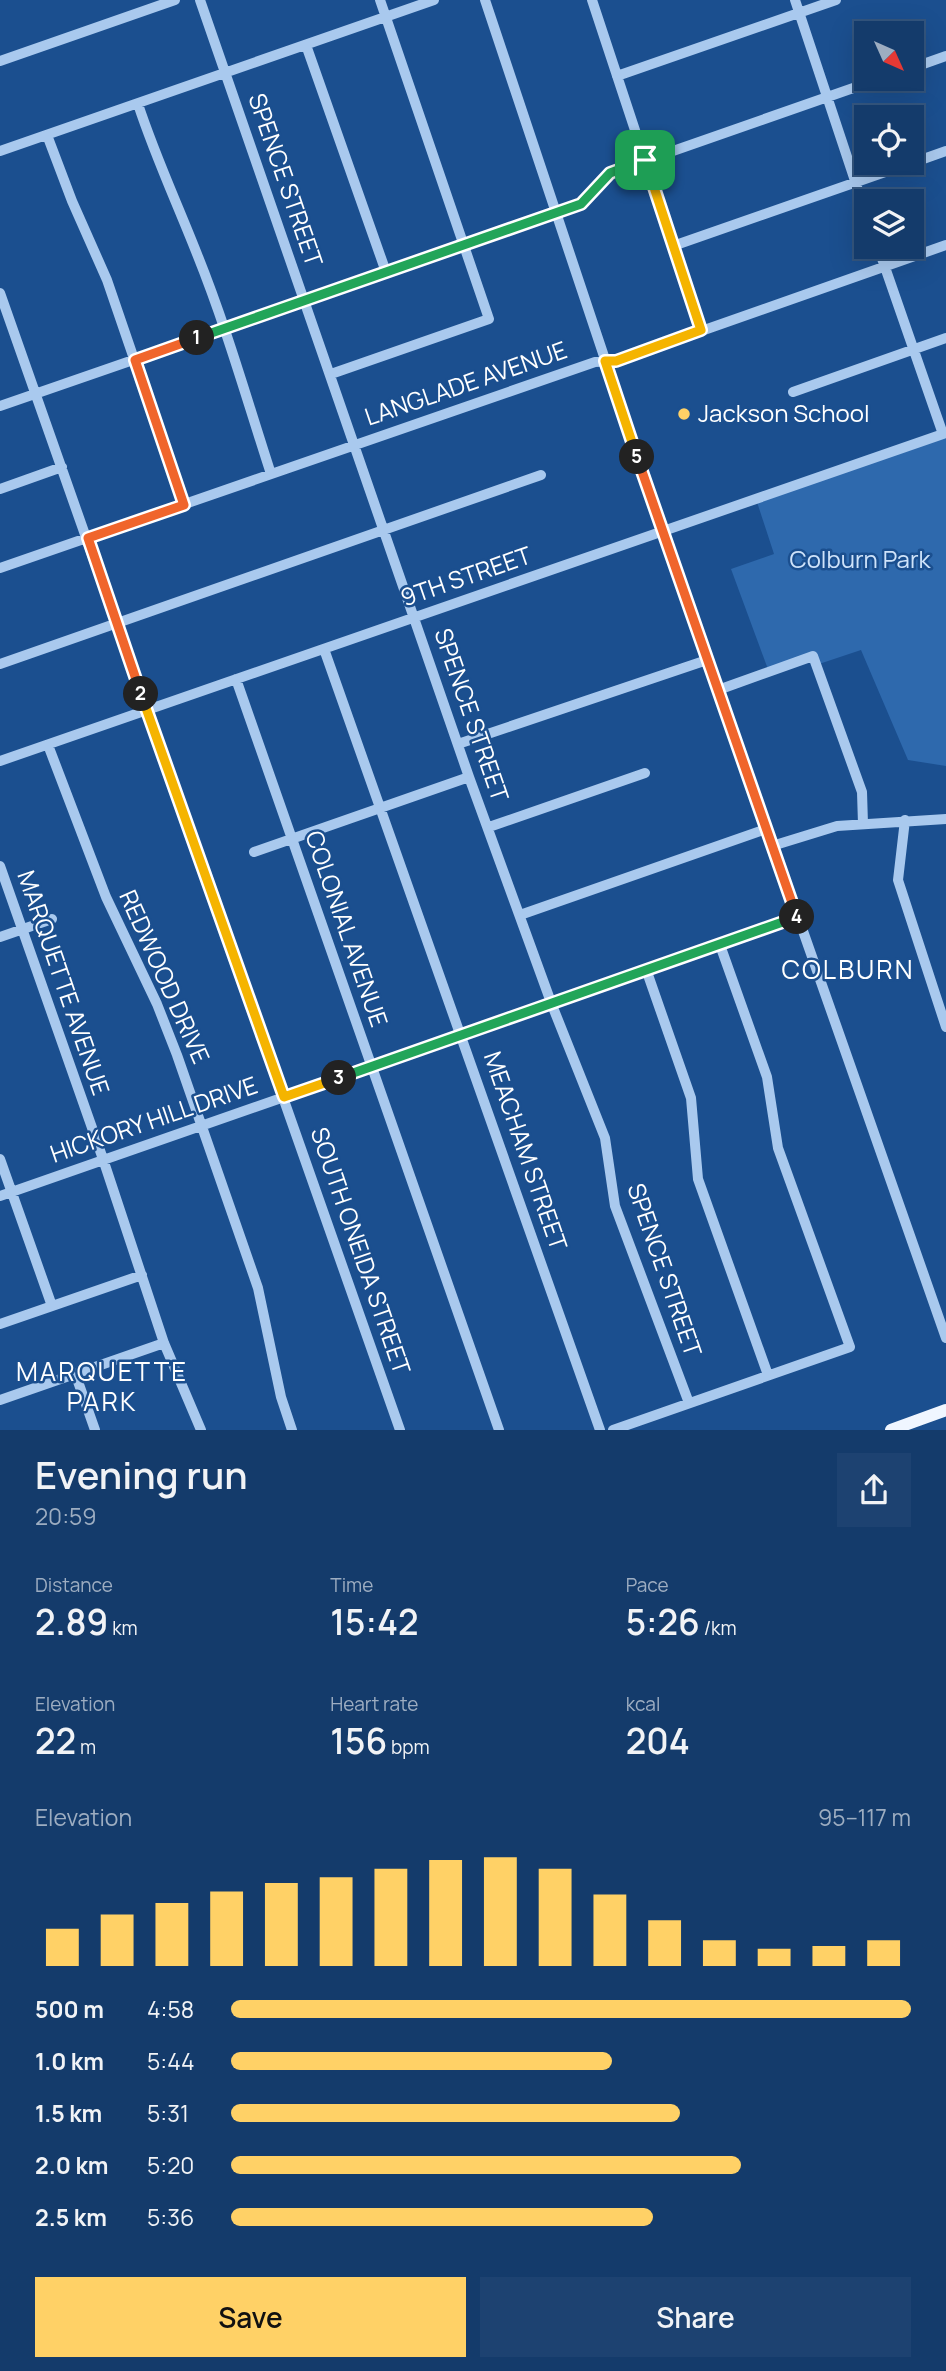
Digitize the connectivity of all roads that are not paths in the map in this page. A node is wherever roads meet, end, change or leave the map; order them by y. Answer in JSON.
{"nodes":[{"id":1,"x":176,"y":0,"type":"edge"},
{"id":2,"x":200,"y":0,"type":"edge"},
{"id":3,"x":380,"y":0,"type":"edge"},
{"id":4,"x":434,"y":0,"type":"edge"},
{"id":5,"x":485,"y":0,"type":"edge"},
{"id":6,"x":592,"y":0,"type":"edge"},
{"id":7,"x":795,"y":0,"type":"edge"},
{"id":8,"x":836,"y":0,"type":"edge"},
{"id":9,"x":799,"y":13,"type":"junction"},
{"id":10,"x":386,"y":17,"type":"junction"},
{"id":11,"x":306,"y":45,"type":"junction"},
{"id":12,"x":946,"y":56,"type":"edge"},
{"id":13,"x":0,"y":61,"type":"edge"},
{"id":14,"x":924,"y":64,"type":"edge"},
{"id":15,"x":226,"y":73,"type":"junction"},
{"id":16,"x":617,"y":76,"type":"junction"},
{"id":17,"x":854,"y":88,"type":"edge"},
{"id":18,"x":827,"y":97,"type":"junction"},
{"id":19,"x":138,"y":104,"type":"junction"},
{"id":20,"x":47,"y":135,"type":"junction"},
{"id":21,"x":0,"y":151,"type":"edge"},
{"id":22,"x":946,"y":151,"type":"edge"},
{"id":23,"x":924,"y":159,"type":"edge"},
{"id":24,"x":645,"y":160,"type":"junction"},
{"id":25,"x":876,"y":175,"type":"edge"},
{"id":26,"x":855,"y":182,"type":"junction"},
{"id":27,"x":857,"y":189,"type":"edge"},
{"id":28,"x":555,"y":214,"type":"junction"},
{"id":29,"x":465,"y":245,"type":"junction"},
{"id":30,"x":946,"y":245,"type":"edge"},
{"id":31,"x":673,"y":246,"type":"junction"},
{"id":32,"x":882,"y":259,"type":"edge"},
{"id":33,"x":885,"y":266,"type":"junction"},
{"id":34,"x":386,"y":272,"type":"junction"},
{"id":35,"x":0,"y":293,"type":"edge"},
{"id":36,"x":305,"y":300,"type":"junction"},
{"id":37,"x":224,"y":328,"type":"junction"},
{"id":38,"x":701,"y":330,"type":"junction"},
{"id":39,"x":946,"y":338,"type":"edge"},
{"id":40,"x":914,"y":349,"type":"junction"},
{"id":41,"x":135,"y":360,"type":"junction"},
{"id":42,"x":605,"y":361,"type":"junction"},
{"id":43,"x":331,"y":374,"type":"junction"},
{"id":44,"x":793,"y":392,"type":"dead end"},
{"id":45,"x":36,"y":394,"type":"junction"},
{"id":46,"x":0,"y":406,"type":"edge"},
{"id":47,"x":945,"y":433,"type":"edge"},
{"id":48,"x":355,"y":445,"type":"junction"},
{"id":49,"x":62,"y":467,"type":"junction"},
{"id":50,"x":271,"y":474,"type":"junction"},
{"id":51,"x":541,"y":475,"type":"dead end"},
{"id":52,"x":0,"y":489,"type":"edge"},
{"id":53,"x":184,"y":505,"type":"junction"},
{"id":54,"x":384,"y":530,"type":"junction"},
{"id":55,"x":663,"y":531,"type":"junction"},
{"id":56,"x":88,"y":538,"type":"junction"},
{"id":57,"x":0,"y":568,"type":"edge"},
{"id":58,"x":415,"y":617,"type":"junction"},
{"id":59,"x":117,"y":623,"type":"junction"},
{"id":60,"x":324,"y":649,"type":"junction"},
{"id":61,"x":708,"y":660,"type":"junction"},
{"id":62,"x":0,"y":664,"type":"edge"},
{"id":63,"x":236,"y":680,"type":"junction"},
{"id":64,"x":718,"y":690,"type":"junction"},
{"id":65,"x":146,"y":710,"type":"junction"},
{"id":66,"x":458,"y":744,"type":"junction"},
{"id":67,"x":48,"y":745,"type":"junction"},
{"id":68,"x":0,"y":761,"type":"edge"},
{"id":69,"x":645,"y":772,"type":"dead end"},
{"id":70,"x":469,"y":777,"type":"junction"},
{"id":71,"x":381,"y":808,"type":"junction"},
{"id":72,"x":946,"y":819,"type":"edge"},
{"id":73,"x":905,"y":820,"type":"junction"},
{"id":74,"x":863,"y":824,"type":"junction"},
{"id":75,"x":489,"y":827,"type":"junction"},
{"id":76,"x":766,"y":829,"type":"junction"},
{"id":77,"x":292,"y":839,"type":"junction"},
{"id":78,"x":772,"y":846,"type":"junction"},
{"id":79,"x":254,"y":852,"type":"dead end"},
{"id":80,"x":0,"y":866,"type":"edge"},
{"id":81,"x":520,"y":915,"type":"junction"},
{"id":82,"x":798,"y":918,"type":"junction"},
{"id":83,"x":52,"y":919,"type":"dead end"},
{"id":84,"x":22,"y":929,"type":"junction"},
{"id":85,"x":0,"y":937,"type":"edge"},
{"id":86,"x":720,"y":946,"type":"junction"},
{"id":87,"x":647,"y":972,"type":"junction"},
{"id":88,"x":552,"y":1005,"type":"junction"},
{"id":89,"x":946,"y":1027,"type":"edge"},
{"id":90,"x":463,"y":1036,"type":"junction"},
{"id":91,"x":372,"y":1067,"type":"junction"},
{"id":92,"x":284,"y":1097,"type":"junction"},
{"id":93,"x":203,"y":1126,"type":"junction"},
{"id":94,"x":0,"y":1159,"type":"edge"},
{"id":95,"x":103,"y":1159,"type":"junction"},
{"id":96,"x":11,"y":1192,"type":"junction"},
{"id":97,"x":0,"y":1196,"type":"edge"},
{"id":98,"x":142,"y":1275,"type":"junction"},
{"id":99,"x":52,"y":1306,"type":"junction"},
{"id":100,"x":942,"y":1313,"type":"edge"},
{"id":101,"x":0,"y":1324,"type":"edge"},
{"id":102,"x":946,"y":1338,"type":"edge"},
{"id":103,"x":164,"y":1343,"type":"junction"},
{"id":104,"x":75,"y":1373,"type":"junction"},
{"id":105,"x":768,"y":1376,"type":"junction"},
{"id":106,"x":0,"y":1399,"type":"edge"},
{"id":107,"x":689,"y":1403,"type":"junction"},
{"id":108,"x":946,"y":1410,"type":"edge"},
{"id":109,"x":95,"y":1430,"type":"edge"},
{"id":110,"x":201,"y":1430,"type":"edge"},
{"id":111,"x":292,"y":1430,"type":"edge"},
{"id":112,"x":400,"y":1430,"type":"edge"},
{"id":113,"x":499,"y":1430,"type":"edge"},
{"id":114,"x":600,"y":1430,"type":"edge"},
{"id":115,"x":613,"y":1430,"type":"edge"},
{"id":116,"x":891,"y":1430,"type":"edge"}],
"edges":[{"from":1,"to":13,"type":"street"},
{"from":2,"to":15,"type":"street","name":"SPENCE STREET"},
{"from":3,"to":10,"type":"street"},
{"from":4,"to":10,"type":"street"},
{"from":5,"to":28,"type":"street"},
{"from":6,"to":16,"type":"street"},
{"from":7,"to":9,"type":"street"},
{"from":8,"to":9,"type":"street"},
{"from":9,"to":16,"type":"street"},
{"from":9,"to":18,"type":"street"},
{"from":10,"to":11,"type":"street"},
{"from":10,"to":29,"type":"street"},
{"from":11,"to":15,"type":"street"},
{"from":11,"to":34,"type":"street"},
{"from":12,"to":14,"type":"street"},
{"from":15,"to":19,"type":"street"},
{"from":15,"to":36,"type":"street","name":"SPENCE STREET"},
{"from":16,"to":24,"type":"street"},
{"from":17,"to":18,"type":"street"},
{"from":18,"to":24,"type":"street"},
{"from":18,"to":26,"type":"street"},
{"from":19,"to":20,"type":"street"},
{"from":19,"to":37,"type":"street"},
{"from":20,"to":21,"type":"street"},
{"from":20,"to":41,"type":"street"},
{"from":22,"to":23,"type":"street"},
{"from":24,"to":28,"type":"street"},
{"from":24,"to":31,"type":"street"},
{"from":25,"to":26,"type":"street"},
{"from":26,"to":27,"type":"street"},
{"from":26,"to":31,"type":"street"},
{"from":28,"to":29,"type":"street"},
{"from":28,"to":42,"type":"street"},
{"from":29,"to":34,"type":"street"},
{"from":29,"to":43,"type":"street"},
{"from":30,"to":33,"type":"street","name":"LANGLADE AVENUE"},
{"from":31,"to":38,"type":"street"},
{"from":32,"to":33,"type":"street"},
{"from":33,"to":38,"type":"street","name":"LANGLADE AVENUE"},
{"from":33,"to":40,"type":"street"},
{"from":34,"to":36,"type":"street"},
{"from":35,"to":45,"type":"street","name":"SOUTH ONEIDA STREET"},
{"from":36,"to":37,"type":"street"},
{"from":36,"to":43,"type":"street","name":"SPENCE STREET"},
{"from":37,"to":41,"type":"street"},
{"from":37,"to":50,"type":"street"},
{"from":38,"to":42,"type":"street","name":"LANGLADE AVENUE"},
{"from":39,"to":40,"type":"street"},
{"from":40,"to":44,"type":"street"},
{"from":40,"to":47,"type":"street"},
{"from":41,"to":45,"type":"street"},
{"from":41,"to":53,"type":"street"},
{"from":42,"to":48,"type":"street","name":"LANGLADE AVENUE"},
{"from":42,"to":55,"type":"street"},
{"from":43,"to":48,"type":"street","name":"SPENCE STREET"},
{"from":45,"to":46,"type":"street"},
{"from":45,"to":49,"type":"street","name":"SOUTH ONEIDA STREET"},
{"from":47,"to":55,"type":"street","name":"9TH STREET"},
{"from":48,"to":50,"type":"street","name":"LANGLADE AVENUE"},
{"from":48,"to":54,"type":"street","name":"SPENCE STREET"},
{"from":49,"to":52,"type":"street"},
{"from":49,"to":56,"type":"street","name":"SOUTH ONEIDA STREET"},
{"from":50,"to":53,"type":"street","name":"LANGLADE AVENUE"},
{"from":51,"to":54,"type":"street"},
{"from":53,"to":56,"type":"street","name":"LANGLADE AVENUE"},
{"from":54,"to":58,"type":"street","name":"SPENCE STREET"},
{"from":54,"to":59,"type":"street"},
{"from":55,"to":58,"type":"street","name":"9TH STREET"},
{"from":55,"to":61,"type":"street"},
{"from":56,"to":57,"type":"street","name":"LANGLADE AVENUE"},
{"from":56,"to":59,"type":"street","name":"SOUTH ONEIDA STREET"},
{"from":58,"to":60,"type":"street","name":"9TH STREET"},
{"from":58,"to":66,"type":"street","name":"SPENCE STREET"},
{"from":59,"to":62,"type":"street"},
{"from":59,"to":65,"type":"street","name":"SOUTH ONEIDA STREET"},
{"from":60,"to":63,"type":"street","name":"9TH STREET"},
{"from":60,"to":71,"type":"street","name":"MEACHAM STREET"},
{"from":61,"to":64,"type":"street"},
{"from":61,"to":66,"type":"street"},
{"from":63,"to":65,"type":"street","name":"9TH STREET"},
{"from":63,"to":77,"type":"street","name":"COLONIAL AVENUE"},
{"from":64,"to":74,"type":"street"},
{"from":64,"to":76,"type":"street"},
{"from":65,"to":67,"type":"street","name":"9TH STREET"},
{"from":65,"to":92,"type":"street","name":"SOUTH ONEIDA STREET"},
{"from":66,"to":70,"type":"street","name":"SPENCE STREET"},
{"from":67,"to":68,"type":"street","name":"9TH STREET"},
{"from":67,"to":93,"type":"street","name":"REDWOOD DRIVE"},
{"from":69,"to":75,"type":"street"},
{"from":70,"to":71,"type":"street"},
{"from":70,"to":75,"type":"street","name":"SPENCE STREET"},
{"from":71,"to":77,"type":"street"},
{"from":71,"to":90,"type":"street","name":"MEACHAM STREET"},
{"from":72,"to":73,"type":"street"},
{"from":73,"to":74,"type":"street"},
{"from":73,"to":89,"type":"street"},
{"from":74,"to":78,"type":"street"},
{"from":75,"to":81,"type":"street","name":"SPENCE STREET"},
{"from":76,"to":78,"type":"street"},
{"from":76,"to":81,"type":"street"},
{"from":77,"to":79,"type":"street"},
{"from":77,"to":91,"type":"street","name":"COLONIAL AVENUE"},
{"from":78,"to":82,"type":"street"},
{"from":80,"to":84,"type":"street","name":"MARQUETTE AVENUE"},
{"from":81,"to":88,"type":"street","name":"SPENCE STREET"},
{"from":82,"to":86,"type":"street","name":"HICKORY HILL DRIVE"},
{"from":82,"to":100,"type":"street"},
{"from":83,"to":84,"type":"street"},
{"from":84,"to":85,"type":"street"},
{"from":84,"to":95,"type":"street","name":"MARQUETTE AVENUE"},
{"from":86,"to":87,"type":"street","name":"HICKORY HILL DRIVE"},
{"from":86,"to":105,"type":"street"},
{"from":87,"to":88,"type":"street","name":"HICKORY HILL DRIVE"},
{"from":87,"to":105,"type":"street"},
{"from":88,"to":90,"type":"street","name":"HICKORY HILL DRIVE"},
{"from":88,"to":107,"type":"street","name":"SPENCE STREET"},
{"from":90,"to":91,"type":"street","name":"HICKORY HILL DRIVE"},
{"from":90,"to":114,"type":"street","name":"MEACHAM STREET"},
{"from":91,"to":92,"type":"street","name":"HICKORY HILL DRIVE"},
{"from":91,"to":113,"type":"street","name":"COLONIAL AVENUE"},
{"from":92,"to":93,"type":"street","name":"HICKORY HILL DRIVE"},
{"from":92,"to":112,"type":"street","name":"SOUTH ONEIDA STREET"},
{"from":93,"to":95,"type":"street","name":"HICKORY HILL DRIVE"},
{"from":93,"to":111,"type":"street","name":"REDWOOD DRIVE"},
{"from":94,"to":96,"type":"street"},
{"from":95,"to":96,"type":"street","name":"HICKORY HILL DRIVE"},
{"from":95,"to":98,"type":"street","name":"MARQUETTE AVENUE"},
{"from":96,"to":97,"type":"street","name":"HICKORY HILL DRIVE"},
{"from":96,"to":99,"type":"street"},
{"from":98,"to":99,"type":"street"},
{"from":98,"to":103,"type":"street","name":"MARQUETTE AVENUE"},
{"from":99,"to":101,"type":"street"},
{"from":100,"to":102,"type":"street"},
{"from":103,"to":104,"type":"street"},
{"from":103,"to":110,"type":"street","name":"MARQUETTE AVENUE"},
{"from":104,"to":106,"type":"street"},
{"from":104,"to":109,"type":"street"},
{"from":105,"to":107,"type":"street"},
{"from":107,"to":115,"type":"street"},
{"from":108,"to":116,"type":"main road"}]}
